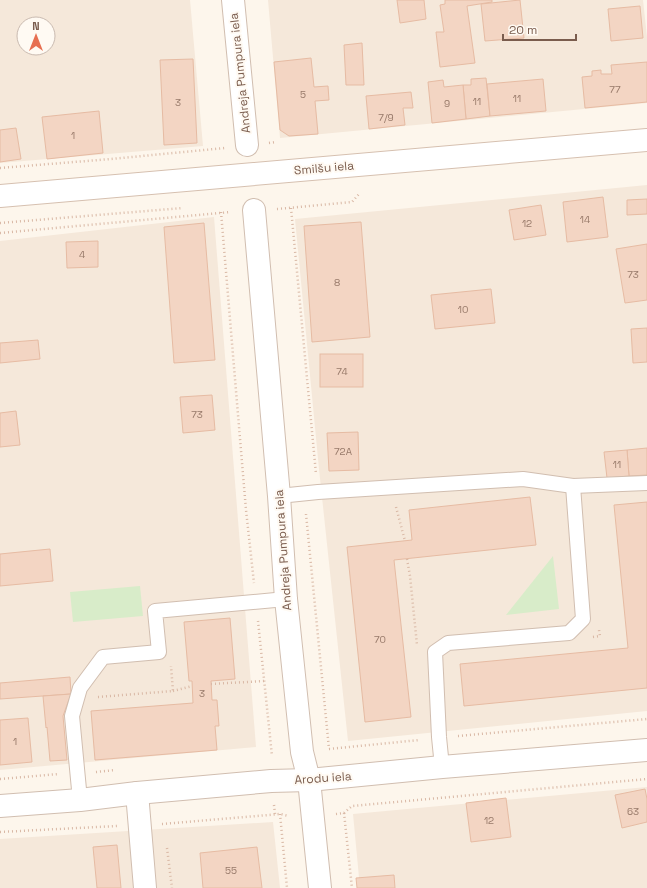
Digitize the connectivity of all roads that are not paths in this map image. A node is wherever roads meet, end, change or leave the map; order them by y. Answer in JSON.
{"nodes":[{"id":1,"x":233,"y":0,"type":"edge"},
{"id":2,"x":647,"y":140,"type":"edge"},
{"id":3,"x":247,"y":145,"type":"dead end"},
{"id":4,"x":0,"y":196,"type":"edge"},
{"id":5,"x":254,"y":210,"type":"road end"},
{"id":6,"x":647,"y":483,"type":"edge"},
{"id":7,"x":574,"y":486,"type":"junction"},
{"id":8,"x":279,"y":496,"type":"junction"},
{"id":9,"x":286,"y":599,"type":"junction"},
{"id":10,"x":647,"y":750,"type":"edge"},
{"id":11,"x":442,"y":767,"type":"junction"},
{"id":12,"x":309,"y":780,"type":"junction"},
{"id":13,"x":137,"y":793,"type":"junction"},
{"id":14,"x":80,"y":800,"type":"junction"},
{"id":15,"x":0,"y":806,"type":"edge"},
{"id":16,"x":145,"y":888,"type":"edge"},
{"id":17,"x":320,"y":888,"type":"edge"}],
"edges":[{"from":1,"to":3,"type":"street","name":"Andreja Pumpura iela"},
{"from":2,"to":4,"type":"street","name":"Smilšu iela"},
{"from":5,"to":8,"type":"street","name":"Andreja Pumpura iela"},
{"from":6,"to":7,"type":"lane"},
{"from":7,"to":8,"type":"lane"},
{"from":7,"to":11,"type":"lane"},
{"from":8,"to":9,"type":"street","name":"Andreja Pumpura iela"},
{"from":9,"to":12,"type":"street","name":"Andreja Pumpura iela"},
{"from":9,"to":14,"type":"lane"},
{"from":10,"to":11,"type":"street","name":"Arodu iela"},
{"from":11,"to":12,"type":"street","name":"Arodu iela"},
{"from":12,"to":13,"type":"street","name":"Arodu iela"},
{"from":12,"to":17,"type":"street","name":"Andreja Pumpura iela"},
{"from":13,"to":14,"type":"street","name":"Arodu iela"},
{"from":13,"to":16,"type":"street"},
{"from":14,"to":15,"type":"street","name":"Arodu iela"}]}
